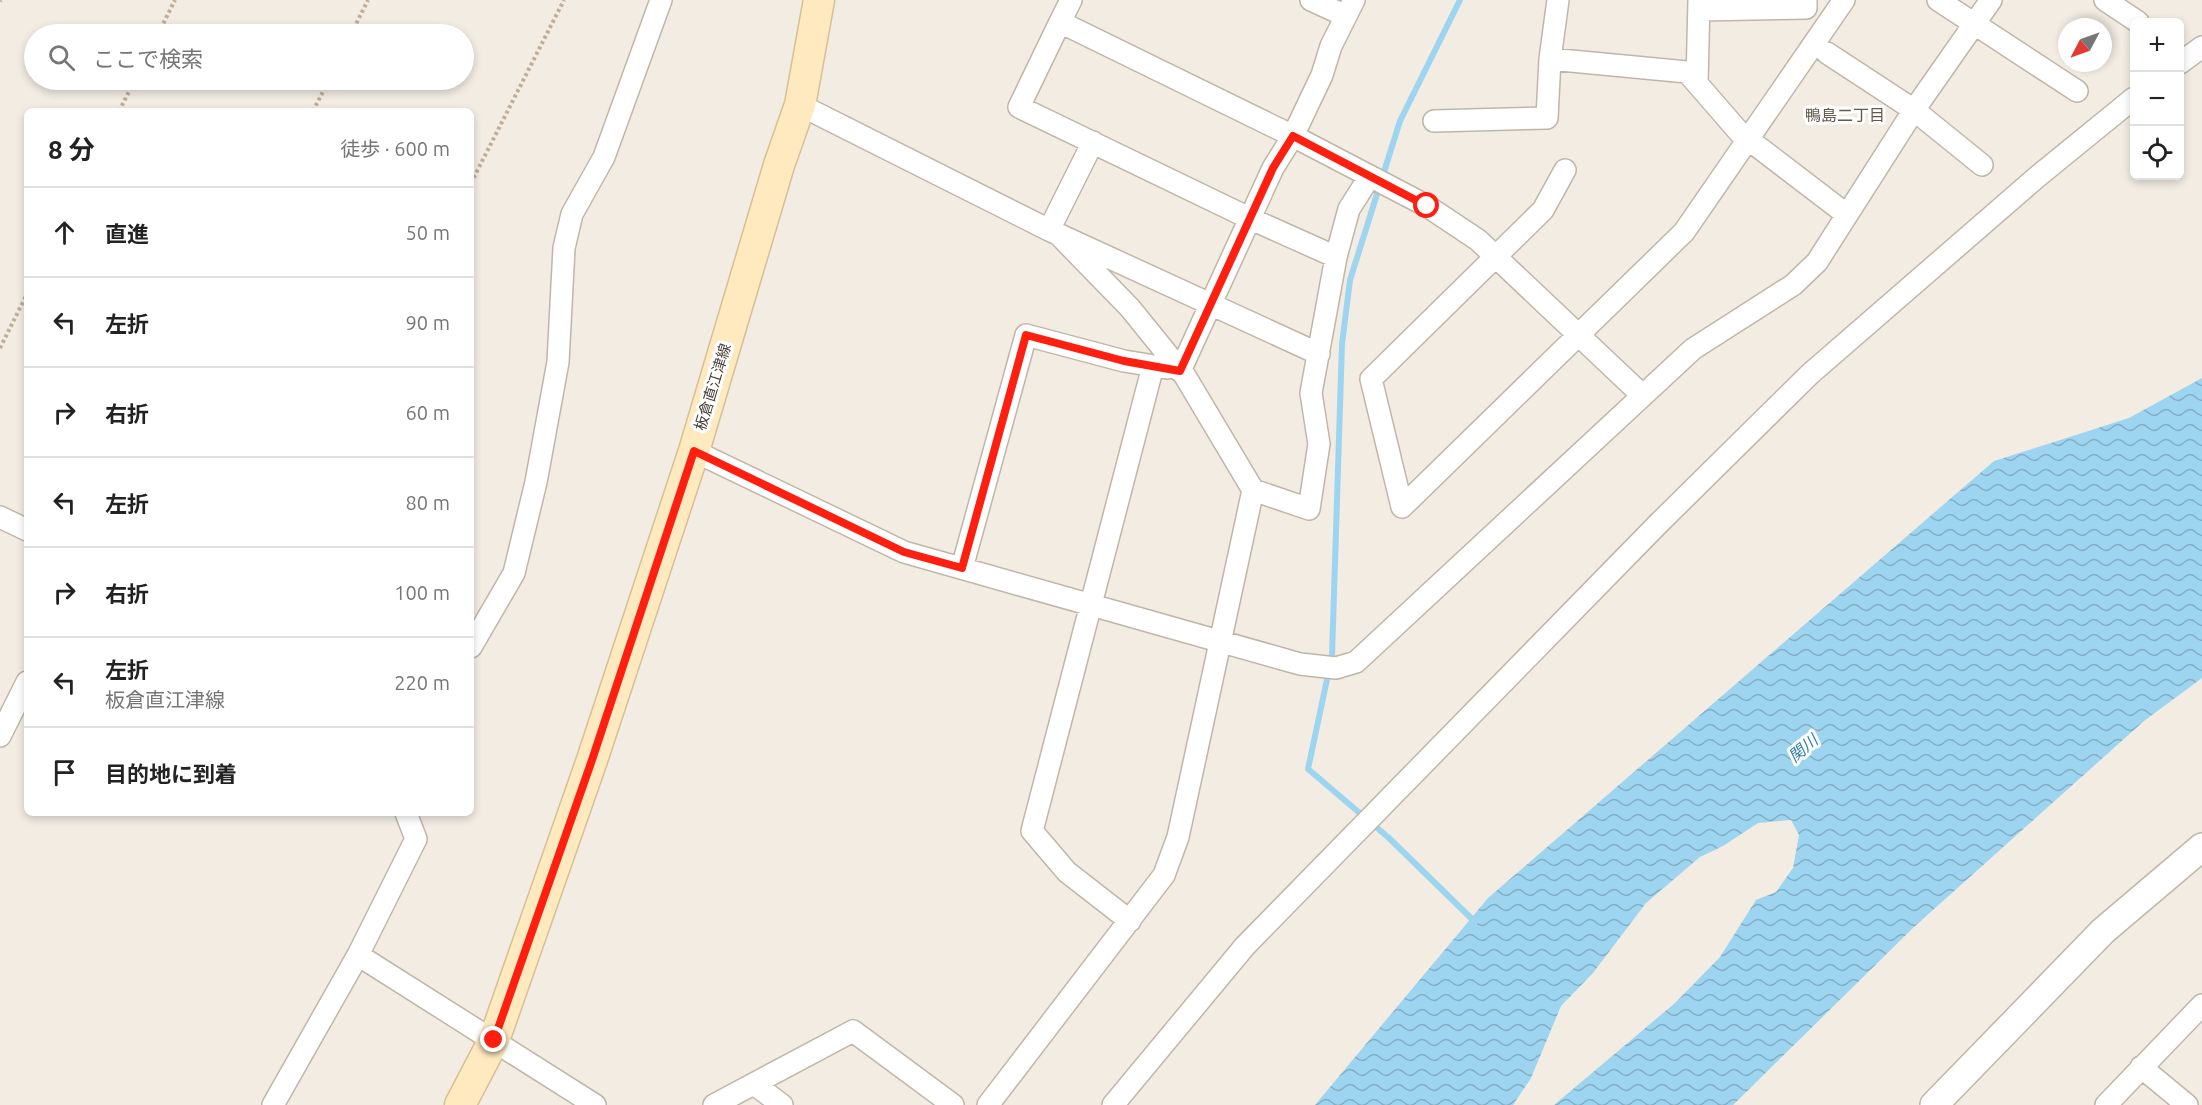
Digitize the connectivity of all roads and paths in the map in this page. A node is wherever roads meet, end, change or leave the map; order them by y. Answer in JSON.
{"nodes":[{"id":1,"x":175,"y":0,"type":"edge"},
{"id":2,"x":368,"y":0,"type":"edge"},
{"id":3,"x":564,"y":0,"type":"edge"},
{"id":4,"x":661,"y":0,"type":"edge"},
{"id":5,"x":819,"y":0,"type":"edge"},
{"id":6,"x":1071,"y":0,"type":"edge"},
{"id":7,"x":1311,"y":0,"type":"edge"},
{"id":8,"x":1558,"y":0,"type":"edge"},
{"id":9,"x":1806,"y":0,"type":"edge"},
{"id":10,"x":1844,"y":0,"type":"edge"},
{"id":11,"x":1938,"y":0,"type":"edge"},
{"id":12,"x":1991,"y":0,"type":"edge"},
{"id":13,"x":2108,"y":1,"type":"edge"},
{"id":14,"x":1699,"y":5,"type":"edge"},
{"id":15,"x":1350,"y":8,"type":"edge"},
{"id":16,"x":2132,"y":18,"type":"edge"},
{"id":17,"x":1060,"y":22,"type":"junction"},
{"id":18,"x":163,"y":24,"type":"edge"},
{"id":19,"x":356,"y":24,"type":"edge"},
{"id":20,"x":1974,"y":25,"type":"junction"},
{"id":21,"x":1827,"y":53,"type":"dead end"},
{"id":22,"x":1550,"y":59,"type":"junction"},
{"id":23,"x":1697,"y":83,"type":"junction"},
{"id":24,"x":130,"y":90,"type":"edge"},
{"id":25,"x":324,"y":90,"type":"edge"},
{"id":26,"x":2077,"y":91,"type":"dead end"},
{"id":27,"x":2130,"y":101,"type":"edge"},
{"id":28,"x":800,"y":105,"type":"junction"},
{"id":29,"x":121,"y":108,"type":"edge"},
{"id":30,"x":315,"y":108,"type":"edge"},
{"id":31,"x":1914,"y":110,"type":"junction"},
{"id":32,"x":1434,"y":121,"type":"dead end"},
{"id":33,"x":1293,"y":136,"type":"junction"},
{"id":34,"x":1748,"y":139,"type":"junction"},
{"id":35,"x":1093,"y":142,"type":"junction"},
{"id":36,"x":1982,"y":165,"type":"dead end"},
{"id":37,"x":1565,"y":170,"type":"dead end"},
{"id":38,"x":1370,"y":176,"type":"junction"},
{"id":39,"x":474,"y":177,"type":"edge"},
{"id":40,"x":1846,"y":214,"type":"junction"},
{"id":41,"x":1249,"y":218,"type":"junction"},
{"id":42,"x":1054,"y":233,"type":"junction"},
{"id":43,"x":1336,"y":257,"type":"junction"},
{"id":44,"x":1496,"y":258,"type":"junction"},
{"id":45,"x":24,"y":300,"type":"edge"},
{"id":46,"x":1209,"y":305,"type":"junction"},
{"id":47,"x":1577,"y":335,"type":"junction"},
{"id":48,"x":0,"y":348,"type":"edge"},
{"id":49,"x":1318,"y":354,"type":"junction"},
{"id":50,"x":1154,"y":366,"type":"junction"},
{"id":51,"x":1180,"y":371,"type":"junction"},
{"id":52,"x":1642,"y":395,"type":"junction"},
{"id":53,"x":694,"y":451,"type":"junction"},
{"id":54,"x":1253,"y":490,"type":"junction"},
{"id":55,"x":0,"y":517,"type":"edge"},
{"id":56,"x":24,"y":529,"type":"edge"},
{"id":57,"x":962,"y":568,"type":"junction"},
{"id":58,"x":1090,"y":605,"type":"junction"},
{"id":59,"x":474,"y":642,"type":"edge"},
{"id":60,"x":1219,"y":642,"type":"junction"},
{"id":61,"x":24,"y":688,"type":"edge"},
{"id":62,"x":0,"y":736,"type":"edge"},
{"id":63,"x":407,"y":816,"type":"edge"},
{"id":64,"x":2202,"y":847,"type":"edge"},
{"id":65,"x":1130,"y":921,"type":"junction"},
{"id":66,"x":358,"y":955,"type":"junction"},
{"id":67,"x":2202,"y":1005,"type":"edge"},
{"id":68,"x":494,"y":1040,"type":"junction"},
{"id":69,"x":2141,"y":1067,"type":"junction"},
{"id":70,"x":754,"y":1084,"type":"junction"},
{"id":71,"x":273,"y":1105,"type":"edge"},
{"id":72,"x":460,"y":1105,"type":"edge"},
{"id":73,"x":595,"y":1105,"type":"edge"},
{"id":74,"x":714,"y":1105,"type":"edge"},
{"id":75,"x":782,"y":1105,"type":"edge"},
{"id":76,"x":953,"y":1105,"type":"edge"},
{"id":77,"x":988,"y":1105,"type":"edge"},
{"id":78,"x":1113,"y":1105,"type":"edge"},
{"id":79,"x":1934,"y":1105,"type":"edge"},
{"id":80,"x":2106,"y":1105,"type":"edge"},
{"id":81,"x":2187,"y":1105,"type":"edge"}],
"edges":[{"from":1,"to":18,"type":"path"},
{"from":2,"to":19,"type":"path"},
{"from":3,"to":39,"type":"path"},
{"from":4,"to":59,"type":"street"},
{"from":5,"to":28,"type":"main road","name":"板倉直江津線"},
{"from":6,"to":17,"type":"street"},
{"from":7,"to":15,"type":"street"},
{"from":8,"to":22,"type":"street"},
{"from":9,"to":14,"type":"street"},
{"from":10,"to":34,"type":"street"},
{"from":11,"to":20,"type":"street"},
{"from":12,"to":20,"type":"street"},
{"from":13,"to":16,"type":"street"},
{"from":14,"to":23,"type":"street"},
{"from":15,"to":33,"type":"street"},
{"from":17,"to":33,"type":"street"},
{"from":17,"to":35,"type":"street"},
{"from":20,"to":26,"type":"street"},
{"from":20,"to":31,"type":"street"},
{"from":21,"to":31,"type":"street"},
{"from":22,"to":23,"type":"street"},
{"from":22,"to":32,"type":"street"},
{"from":23,"to":34,"type":"street"},
{"from":24,"to":29,"type":"path"},
{"from":25,"to":30,"type":"path"},
{"from":27,"to":78,"type":"street"},
{"from":28,"to":42,"type":"street"},
{"from":28,"to":53,"type":"main road","name":"板倉直江津線"},
{"from":31,"to":36,"type":"street"},
{"from":31,"to":40,"type":"street"},
{"from":33,"to":38,"type":"street"},
{"from":33,"to":41,"type":"street"},
{"from":34,"to":40,"type":"street"},
{"from":34,"to":47,"type":"street"},
{"from":35,"to":41,"type":"street"},
{"from":35,"to":42,"type":"street"},
{"from":37,"to":44,"type":"street"},
{"from":38,"to":43,"type":"street"},
{"from":38,"to":44,"type":"street"},
{"from":40,"to":52,"type":"street"},
{"from":41,"to":43,"type":"street"},
{"from":41,"to":46,"type":"street"},
{"from":42,"to":46,"type":"street"},
{"from":42,"to":51,"type":"street"},
{"from":43,"to":49,"type":"street"},
{"from":44,"to":47,"type":"street"},
{"from":44,"to":47,"type":"street"},
{"from":45,"to":48,"type":"path"},
{"from":46,"to":49,"type":"street"},
{"from":46,"to":51,"type":"street"},
{"from":47,"to":52,"type":"street"},
{"from":49,"to":54,"type":"street"},
{"from":50,"to":51,"type":"street"},
{"from":50,"to":57,"type":"street"},
{"from":50,"to":58,"type":"street"},
{"from":51,"to":54,"type":"street"},
{"from":52,"to":60,"type":"street"},
{"from":53,"to":57,"type":"street"},
{"from":53,"to":68,"type":"main road","name":"板倉直江津線"},
{"from":54,"to":60,"type":"street"},
{"from":55,"to":56,"type":"street"},
{"from":57,"to":58,"type":"street"},
{"from":58,"to":60,"type":"street"},
{"from":58,"to":65,"type":"street"},
{"from":60,"to":65,"type":"street"},
{"from":61,"to":62,"type":"street"},
{"from":63,"to":66,"type":"street"},
{"from":64,"to":79,"type":"street"},
{"from":65,"to":77,"type":"street"},
{"from":66,"to":68,"type":"street"},
{"from":66,"to":71,"type":"street"},
{"from":67,"to":69,"type":"street"},
{"from":68,"to":72,"type":"main road","name":"板倉直江津線"},
{"from":68,"to":73,"type":"street"},
{"from":69,"to":80,"type":"street"},
{"from":69,"to":81,"type":"street"},
{"from":70,"to":74,"type":"street"},
{"from":70,"to":75,"type":"street"},
{"from":70,"to":76,"type":"street"}]}
